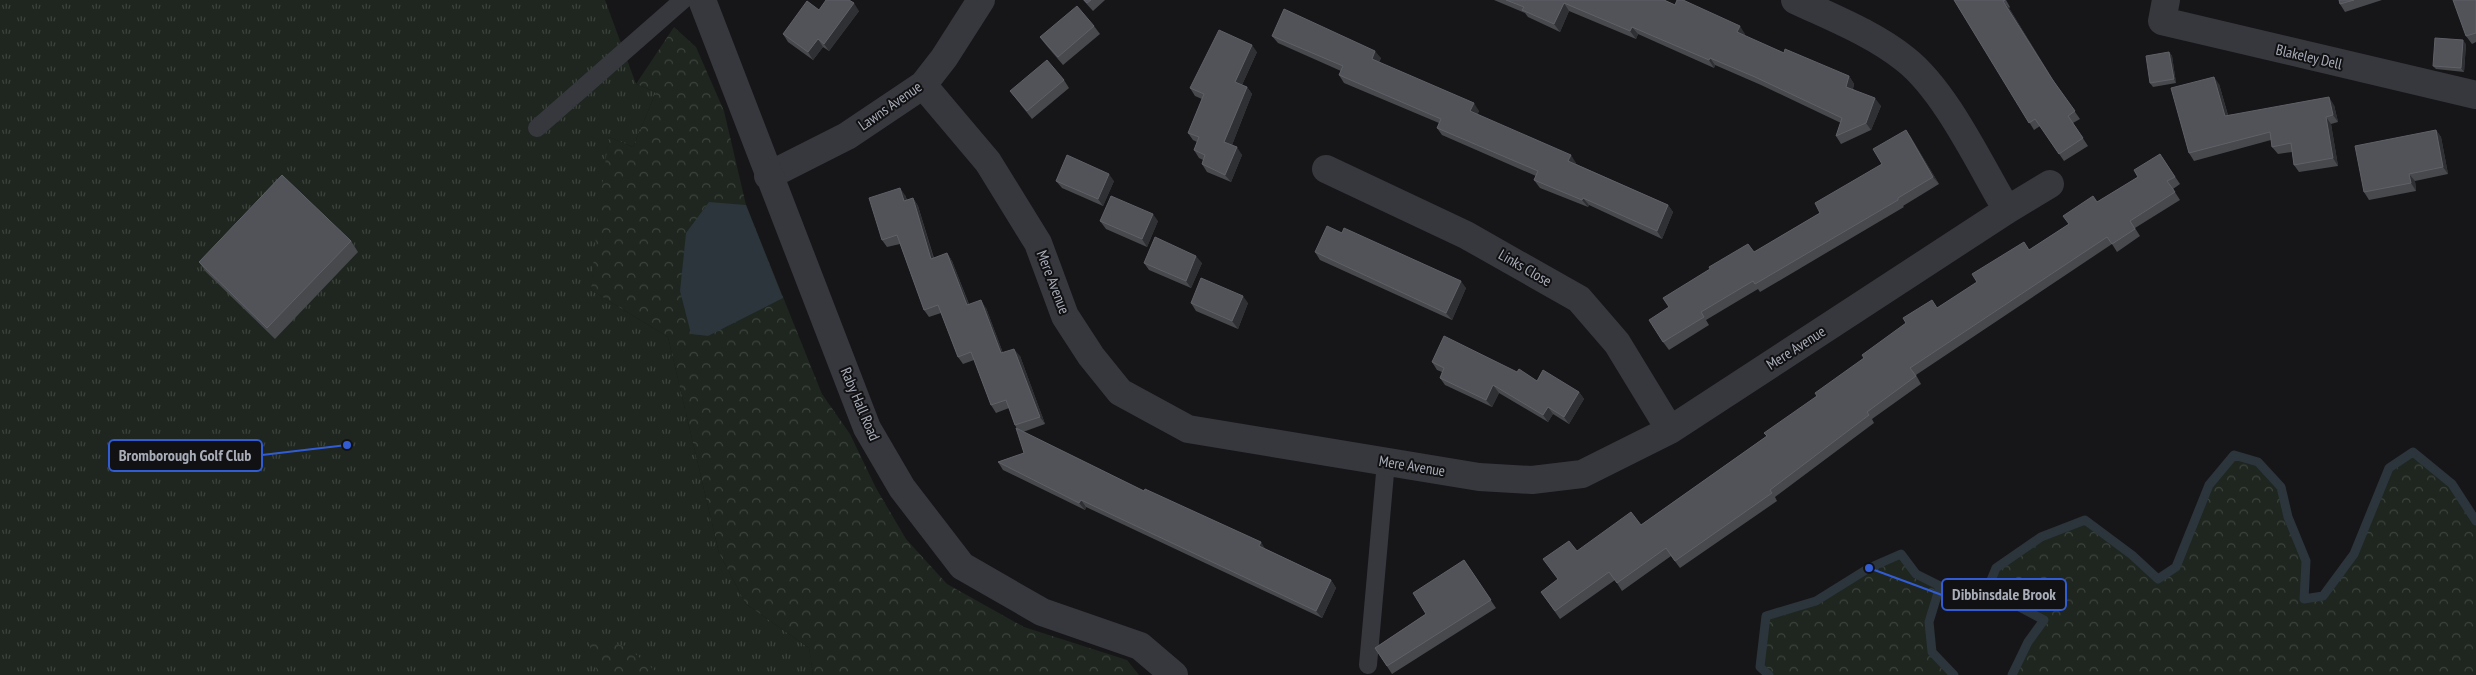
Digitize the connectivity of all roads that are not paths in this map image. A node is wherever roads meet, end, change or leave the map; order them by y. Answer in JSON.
{"nodes":[{"id":1,"x":683,"y":0,"type":"edge"},
{"id":2,"x":702,"y":0,"type":"edge"},
{"id":3,"x":981,"y":0,"type":"edge"},
{"id":4,"x":1795,"y":0,"type":"edge"},
{"id":5,"x":2166,"y":0,"type":"edge"},
{"id":6,"x":923,"y":85,"type":"junction"},
{"id":7,"x":2476,"y":95,"type":"edge"},
{"id":8,"x":537,"y":128,"type":"dead end"},
{"id":9,"x":1326,"y":169,"type":"dead end"},
{"id":10,"x":768,"y":176,"type":"junction"},
{"id":11,"x":2050,"y":184,"type":"dead end"},
{"id":12,"x":2007,"y":210,"type":"junction"},
{"id":13,"x":1670,"y":430,"type":"junction"},
{"id":14,"x":1386,"y":462,"type":"junction"},
{"id":15,"x":1368,"y":666,"type":"dead end"},
{"id":16,"x":1174,"y":675,"type":"edge"}],
"edges":[{"from":1,"to":8,"type":"lane"},
{"from":2,"to":10,"type":"street","name":"Raby Hall Road"},
{"from":3,"to":6,"type":"street","name":"Lawns Avenue"},
{"from":4,"to":12,"type":"street"},
{"from":5,"to":7,"type":"street","name":"Blakeley Dell"},
{"from":6,"to":10,"type":"street","name":"Lawns Avenue"},
{"from":6,"to":14,"type":"street","name":"Mere Avenue"},
{"from":9,"to":13,"type":"street","name":"Links Close"},
{"from":10,"to":16,"type":"street","name":"Raby Hall Road"},
{"from":11,"to":12,"type":"street","name":"Mere Avenue"},
{"from":12,"to":13,"type":"street","name":"Mere Avenue"},
{"from":13,"to":14,"type":"street","name":"Mere Avenue"},
{"from":14,"to":15,"type":"lane"}]}
